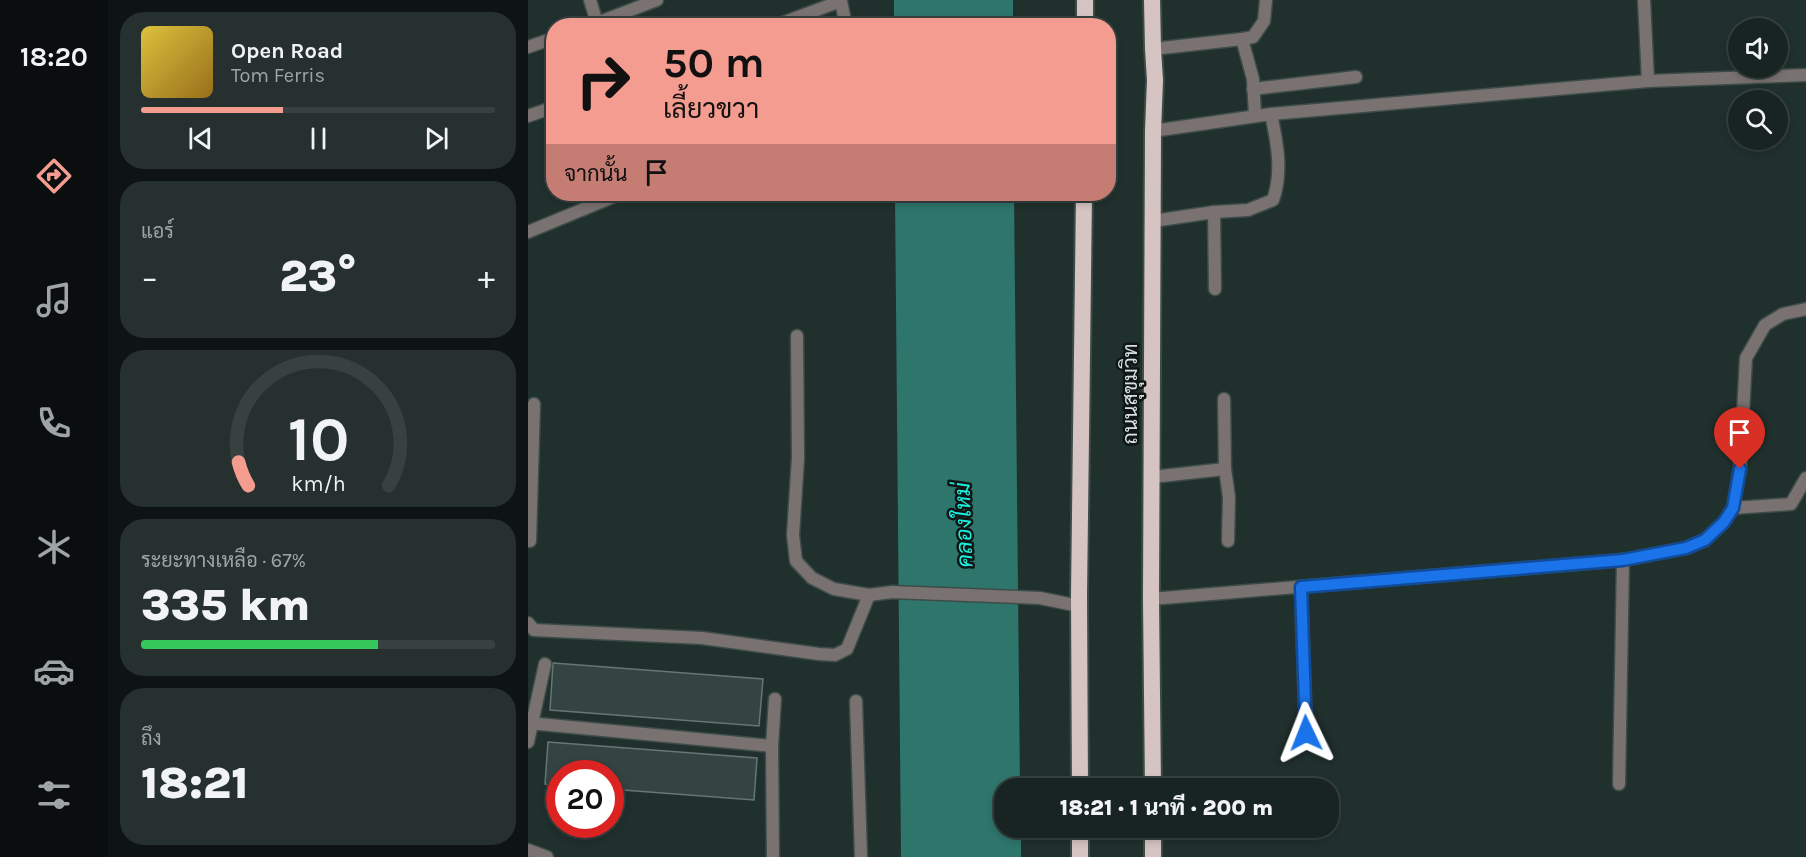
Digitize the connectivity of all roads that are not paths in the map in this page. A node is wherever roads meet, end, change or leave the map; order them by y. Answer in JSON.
{"nodes":[{"id":1,"x":591,"y":0,"type":"edge"},
{"id":2,"x":657,"y":0,"type":"edge"},
{"id":3,"x":1085,"y":0,"type":"edge"},
{"id":4,"x":1152,"y":0,"type":"edge"},
{"id":5,"x":1266,"y":0,"type":"edge"},
{"id":6,"x":1644,"y":0,"type":"edge"},
{"id":7,"x":841,"y":1,"type":"edge"},
{"id":8,"x":594,"y":18,"type":"edge"},
{"id":9,"x":610,"y":18,"type":"edge"},
{"id":10,"x":795,"y":18,"type":"edge"},
{"id":11,"x":844,"y":18,"type":"edge"},
{"id":12,"x":1085,"y":18,"type":"edge"},
{"id":13,"x":1242,"y":39,"type":"junction"},
{"id":14,"x":546,"y":41,"type":"edge"},
{"id":15,"x":528,"y":47,"type":"edge"},
{"id":16,"x":1153,"y":49,"type":"junction"},
{"id":17,"x":1806,"y":75,"type":"edge"},
{"id":18,"x":1356,"y":77,"type":"dead end"},
{"id":19,"x":1648,"y":81,"type":"junction"},
{"id":20,"x":1253,"y":88,"type":"junction"},
{"id":21,"x":546,"y":110,"type":"edge"},
{"id":22,"x":1270,"y":114,"type":"junction"},
{"id":23,"x":1255,"y":115,"type":"junction"},
{"id":24,"x":528,"y":116,"type":"edge"},
{"id":25,"x":1153,"y":131,"type":"junction"},
{"id":26,"x":603,"y":201,"type":"edge"},
{"id":27,"x":1084,"y":201,"type":"edge"},
{"id":28,"x":1214,"y":212,"type":"junction"},
{"id":29,"x":1153,"y":221,"type":"junction"},
{"id":30,"x":528,"y":232,"type":"edge"},
{"id":31,"x":1215,"y":289,"type":"dead end"},
{"id":32,"x":1806,"y":309,"type":"edge"},
{"id":33,"x":797,"y":336,"type":"dead end"},
{"id":34,"x":1224,"y":399,"type":"dead end"},
{"id":35,"x":534,"y":404,"type":"dead end"},
{"id":36,"x":1225,"y":469,"type":"junction"},
{"id":37,"x":1152,"y":477,"type":"junction"},
{"id":38,"x":1806,"y":478,"type":"edge"},
{"id":39,"x":1733,"y":508,"type":"junction"},
{"id":40,"x":1228,"y":541,"type":"dead end"},
{"id":41,"x":529,"y":546,"type":"edge"},
{"id":42,"x":1623,"y":560,"type":"junction"},
{"id":43,"x":1301,"y":587,"type":"junction"},
{"id":44,"x":869,"y":595,"type":"junction"},
{"id":45,"x":1151,"y":599,"type":"junction"},
{"id":46,"x":1079,"y":606,"type":"junction"},
{"id":47,"x":528,"y":623,"type":"edge"},
{"id":48,"x":545,"y":664,"type":"dead end"},
{"id":49,"x":774,"y":699,"type":"dead end"},
{"id":50,"x":856,"y":702,"type":"dead end"},
{"id":51,"x":530,"y":723,"type":"edge"},
{"id":52,"x":1306,"y":733,"type":"dead end"},
{"id":53,"x":528,"y":742,"type":"edge"},
{"id":54,"x":772,"y":746,"type":"junction"},
{"id":55,"x":1080,"y":778,"type":"edge"},
{"id":56,"x":1153,"y":778,"type":"edge"},
{"id":57,"x":1619,"y":784,"type":"dead end"},
{"id":58,"x":1080,"y":838,"type":"edge"},
{"id":59,"x":1154,"y":838,"type":"edge"},
{"id":60,"x":528,"y":850,"type":"edge"},
{"id":61,"x":547,"y":857,"type":"edge"},
{"id":62,"x":773,"y":857,"type":"edge"},
{"id":63,"x":861,"y":857,"type":"edge"},
{"id":64,"x":1080,"y":857,"type":"edge"},
{"id":65,"x":1153,"y":857,"type":"edge"}],
"edges":[{"from":1,"to":8,"type":"street"},
{"from":2,"to":9,"type":"street"},
{"from":3,"to":12,"type":"highway"},
{"from":4,"to":16,"type":"highway","name":"ถนนสุขุมวิท"},
{"from":5,"to":13,"type":"street"},
{"from":6,"to":19,"type":"street"},
{"from":7,"to":10,"type":"street"},
{"from":7,"to":11,"type":"street"},
{"from":13,"to":16,"type":"street"},
{"from":13,"to":20,"type":"street"},
{"from":14,"to":15,"type":"street"},
{"from":16,"to":25,"type":"highway","name":"ถนนสุขุมวิท"},
{"from":17,"to":19,"type":"street"},
{"from":18,"to":20,"type":"street"},
{"from":19,"to":22,"type":"street"},
{"from":20,"to":23,"type":"street"},
{"from":21,"to":24,"type":"street"},
{"from":22,"to":23,"type":"street"},
{"from":22,"to":28,"type":"street"},
{"from":23,"to":25,"type":"street"},
{"from":25,"to":29,"type":"highway","name":"ถนนสุขุมวิท"},
{"from":26,"to":30,"type":"street"},
{"from":27,"to":46,"type":"highway"},
{"from":28,"to":29,"type":"street"},
{"from":28,"to":31,"type":"street"},
{"from":29,"to":37,"type":"highway","name":"ถนนสุขุมวิท"},
{"from":32,"to":39,"type":"street"},
{"from":33,"to":44,"type":"street"},
{"from":34,"to":36,"type":"street"},
{"from":35,"to":41,"type":"street"},
{"from":36,"to":37,"type":"street"},
{"from":36,"to":40,"type":"street"},
{"from":37,"to":45,"type":"highway","name":"ถนนสุขุมวิท"},
{"from":38,"to":39,"type":"street"},
{"from":39,"to":42,"type":"street"},
{"from":42,"to":43,"type":"street"},
{"from":42,"to":57,"type":"street"},
{"from":43,"to":45,"type":"street"},
{"from":43,"to":52,"type":"street"},
{"from":44,"to":46,"type":"street"},
{"from":44,"to":47,"type":"street"},
{"from":45,"to":56,"type":"highway","name":"ถนนสุขุมวิท"},
{"from":46,"to":55,"type":"highway"},
{"from":48,"to":51,"type":"street"},
{"from":49,"to":54,"type":"street"},
{"from":50,"to":63,"type":"street"},
{"from":51,"to":53,"type":"street"},
{"from":51,"to":54,"type":"street"},
{"from":54,"to":62,"type":"street"},
{"from":58,"to":64,"type":"highway"},
{"from":59,"to":65,"type":"highway"},
{"from":60,"to":61,"type":"street"}]}
